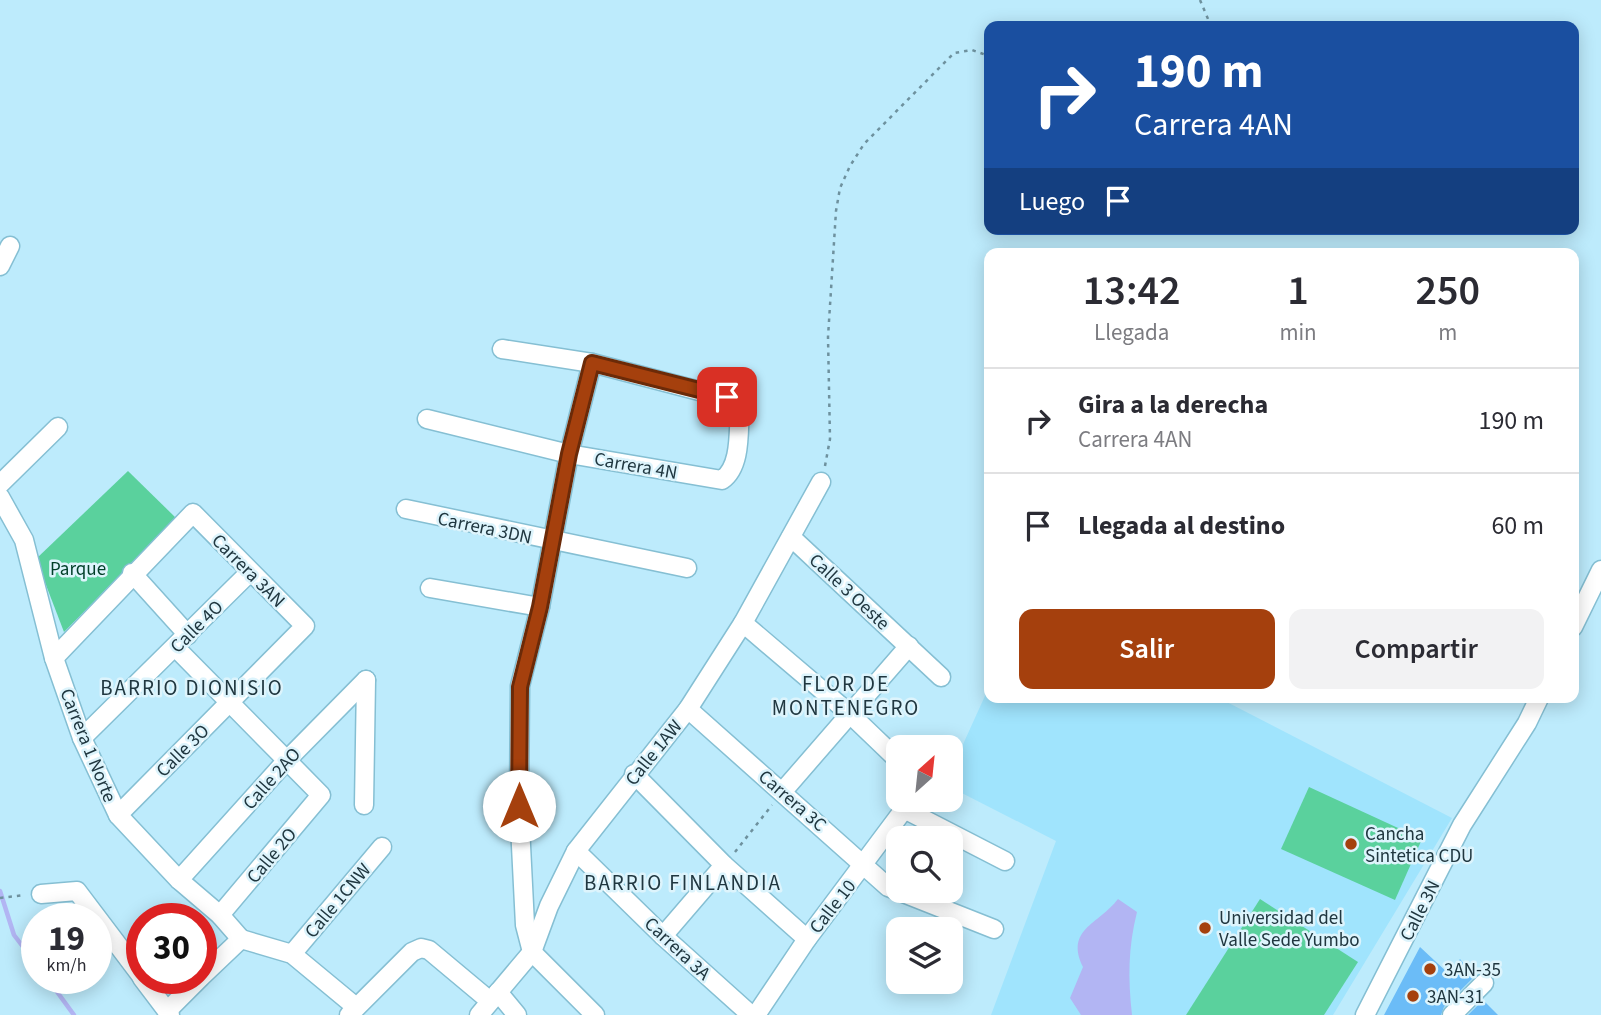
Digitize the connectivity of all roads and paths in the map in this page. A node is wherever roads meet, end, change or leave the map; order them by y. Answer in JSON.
{"nodes":[{"id":1,"x":1200,"y":0,"type":"edge"},
{"id":2,"x":1209,"y":21,"type":"edge"},
{"id":3,"x":984,"y":55,"type":"edge"},
{"id":4,"x":10,"y":246,"type":"dead end"},
{"id":5,"x":0,"y":266,"type":"edge"},
{"id":6,"x":502,"y":349,"type":"dead end"},
{"id":7,"x":592,"y":363,"type":"junction"},
{"id":8,"x":427,"y":419,"type":"dead end"},
{"id":9,"x":58,"y":427,"type":"dead end"},
{"id":10,"x":569,"y":454,"type":"junction"},
{"id":11,"x":821,"y":482,"type":"joint"},
{"id":12,"x":0,"y":484,"type":"edge"},
{"id":13,"x":0,"y":497,"type":"edge"},
{"id":14,"x":406,"y":509,"type":"dead end"},
{"id":15,"x":791,"y":537,"type":"junction"},
{"id":16,"x":553,"y":542,"type":"junction"},
{"id":17,"x":687,"y":568,"type":"dead end"},
{"id":18,"x":1601,"y":569,"type":"edge"},
{"id":19,"x":132,"y":573,"type":"junction"},
{"id":20,"x":249,"y":573,"type":"junction"},
{"id":21,"x":430,"y":588,"type":"dead end"},
{"id":22,"x":540,"y":607,"type":"junction"},
{"id":23,"x":1579,"y":615,"type":"edge"},
{"id":24,"x":743,"y":622,"type":"junction"},
{"id":25,"x":305,"y":626,"type":"joint"},
{"id":26,"x":182,"y":641,"type":"junction"},
{"id":27,"x":909,"y":646,"type":"junction"},
{"id":28,"x":54,"y":658,"type":"junction"},
{"id":29,"x":941,"y":677,"type":"dead end"},
{"id":30,"x":230,"y":702,"type":"junction"},
{"id":31,"x":1537,"y":703,"type":"edge"},
{"id":32,"x":688,"y":709,"type":"junction"},
{"id":33,"x":849,"y":713,"type":"junction"},
{"id":34,"x":82,"y":738,"type":"junction"},
{"id":35,"x":886,"y":748,"type":"edge"},
{"id":36,"x":287,"y":760,"type":"junction"},
{"id":37,"x":634,"y":775,"type":"junction"},
{"id":38,"x":783,"y":791,"type":"junction"},
{"id":39,"x":364,"y":805,"type":"dead end"},
{"id":40,"x":903,"y":812,"type":"edge"},
{"id":41,"x":920,"y":812,"type":"edge"},
{"id":42,"x":118,"y":815,"type":"junction"},
{"id":43,"x":382,"y":847,"type":"dead end"},
{"id":44,"x":576,"y":851,"type":"junction"},
{"id":45,"x":1005,"y":862,"type":"dead end"},
{"id":46,"x":865,"y":864,"type":"junction"},
{"id":47,"x":724,"y":865,"type":"junction"},
{"id":48,"x":179,"y":880,"type":"junction"},
{"id":49,"x":886,"y":885,"type":"edge"},
{"id":50,"x":41,"y":894,"type":"joint"},
{"id":51,"x":0,"y":898,"type":"edge"},
{"id":52,"x":929,"y":903,"type":"edge"},
{"id":53,"x":220,"y":915,"type":"junction"},
{"id":54,"x":995,"y":929,"type":"dead end"},
{"id":55,"x":663,"y":936,"type":"junction"},
{"id":56,"x":241,"y":939,"type":"junction"},
{"id":57,"x":807,"y":939,"type":"junction"},
{"id":58,"x":532,"y":952,"type":"junction"},
{"id":59,"x":292,"y":954,"type":"junction"},
{"id":60,"x":126,"y":957,"type":"edge"},
{"id":61,"x":217,"y":962,"type":"edge"},
{"id":62,"x":1484,"y":983,"type":"dead end"},
{"id":63,"x":154,"y":994,"type":"edge"},
{"id":64,"x":186,"y":994,"type":"edge"},
{"id":65,"x":489,"y":1003,"type":"edge"},
{"id":66,"x":352,"y":1011,"type":"edge"},
{"id":67,"x":168,"y":1013,"type":"edge"},
{"id":68,"x":517,"y":1015,"type":"edge"},
{"id":69,"x":595,"y":1015,"type":"edge"},
{"id":70,"x":754,"y":1015,"type":"edge"},
{"id":71,"x":1365,"y":1015,"type":"edge"},
{"id":72,"x":1451,"y":1015,"type":"edge"}],
"edges":[{"from":1,"to":2,"type":"path"},
{"from":3,"to":11,"type":"path"},
{"from":4,"to":5,"type":"street"},
{"from":6,"to":7,"type":"street"},
{"from":7,"to":10,"type":"street"},
{"from":7,"to":10,"type":"street","name":"Carrera 4N"},
{"from":8,"to":10,"type":"street","name":"Carrera 4N"},
{"from":9,"to":12,"type":"street"},
{"from":10,"to":16,"type":"street"},
{"from":11,"to":15,"type":"street","name":"Calle 1AW"},
{"from":13,"to":28,"type":"street","name":"Carrera 1 Norte"},
{"from":14,"to":16,"type":"street","name":"Carrera 3DN"},
{"from":15,"to":24,"type":"street","name":"Calle 1AW"},
{"from":15,"to":27,"type":"street","name":"Calle 3 Oeste"},
{"from":16,"to":17,"type":"street","name":"Carrera 3DN"},
{"from":16,"to":22,"type":"street"},
{"from":18,"to":23,"type":"street"},
{"from":19,"to":20,"type":"street","name":"Carrera 3AN"},
{"from":19,"to":26,"type":"street"},
{"from":19,"to":28,"type":"street"},
{"from":20,"to":25,"type":"street","name":"Carrera 3AN"},
{"from":20,"to":26,"type":"street","name":"Calle 4O"},
{"from":21,"to":22,"type":"street"},
{"from":22,"to":58,"type":"street"},
{"from":24,"to":32,"type":"street","name":"Calle 1AW"},
{"from":24,"to":33,"type":"street"},
{"from":25,"to":30,"type":"street","name":"Calle 3O"},
{"from":26,"to":30,"type":"street"},
{"from":26,"to":34,"type":"street","name":"Calle 4O"},
{"from":27,"to":29,"type":"street"},
{"from":27,"to":33,"type":"street"},
{"from":28,"to":34,"type":"street","name":"Carrera 1 Norte"},
{"from":30,"to":36,"type":"street"},
{"from":30,"to":42,"type":"street","name":"Calle 3O"},
{"from":31,"to":71,"type":"street","name":"Calle 3N"},
{"from":32,"to":37,"type":"street","name":"Calle 1AW"},
{"from":32,"to":38,"type":"street","name":"Carrera 3C"},
{"from":33,"to":35,"type":"street"},
{"from":33,"to":38,"type":"street"},
{"from":34,"to":42,"type":"street","name":"Carrera 1 Norte"},
{"from":36,"to":39,"type":"street","name":"Calle 2AO"},
{"from":36,"to":48,"type":"street","name":"Calle 2AO"},
{"from":36,"to":53,"type":"street","name":"Calle 2O"},
{"from":37,"to":44,"type":"street","name":"Calle 1AW"},
{"from":37,"to":47,"type":"street"},
{"from":38,"to":46,"type":"street","name":"Carrera 3C"},
{"from":38,"to":47,"type":"path"},
{"from":40,"to":46,"type":"street","name":"Calle 10"},
{"from":41,"to":45,"type":"street"},
{"from":42,"to":48,"type":"street","name":"Carrera 1 Norte"},
{"from":43,"to":59,"type":"street","name":"Calle 1CNW"},
{"from":44,"to":55,"type":"street","name":"Carrera 3A"},
{"from":44,"to":58,"type":"street","name":"Calle 1AW"},
{"from":46,"to":49,"type":"street","name":"Carrera 3C"},
{"from":46,"to":57,"type":"street","name":"Calle 10"},
{"from":47,"to":55,"type":"street"},
{"from":47,"to":57,"type":"street"},
{"from":48,"to":53,"type":"street","name":"Carrera 1 Norte"},
{"from":50,"to":51,"type":"path"},
{"from":50,"to":60,"type":"street"},
{"from":52,"to":54,"type":"street","name":"Carrera 3C"},
{"from":53,"to":56,"type":"street","name":"Carrera 1 Norte"},
{"from":55,"to":70,"type":"street","name":"Carrera 3A"},
{"from":56,"to":59,"type":"street"},
{"from":56,"to":61,"type":"street"},
{"from":57,"to":70,"type":"street","name":"Calle 10"},
{"from":58,"to":65,"type":"street","name":"Calle 1AW"},
{"from":58,"to":69,"type":"street"},
{"from":59,"to":66,"type":"street"},
{"from":62,"to":72,"type":"street"},
{"from":63,"to":67,"type":"street"},
{"from":64,"to":67,"type":"street"},
{"from":65,"to":66,"type":"street"},
{"from":65,"to":68,"type":"street"}]}
